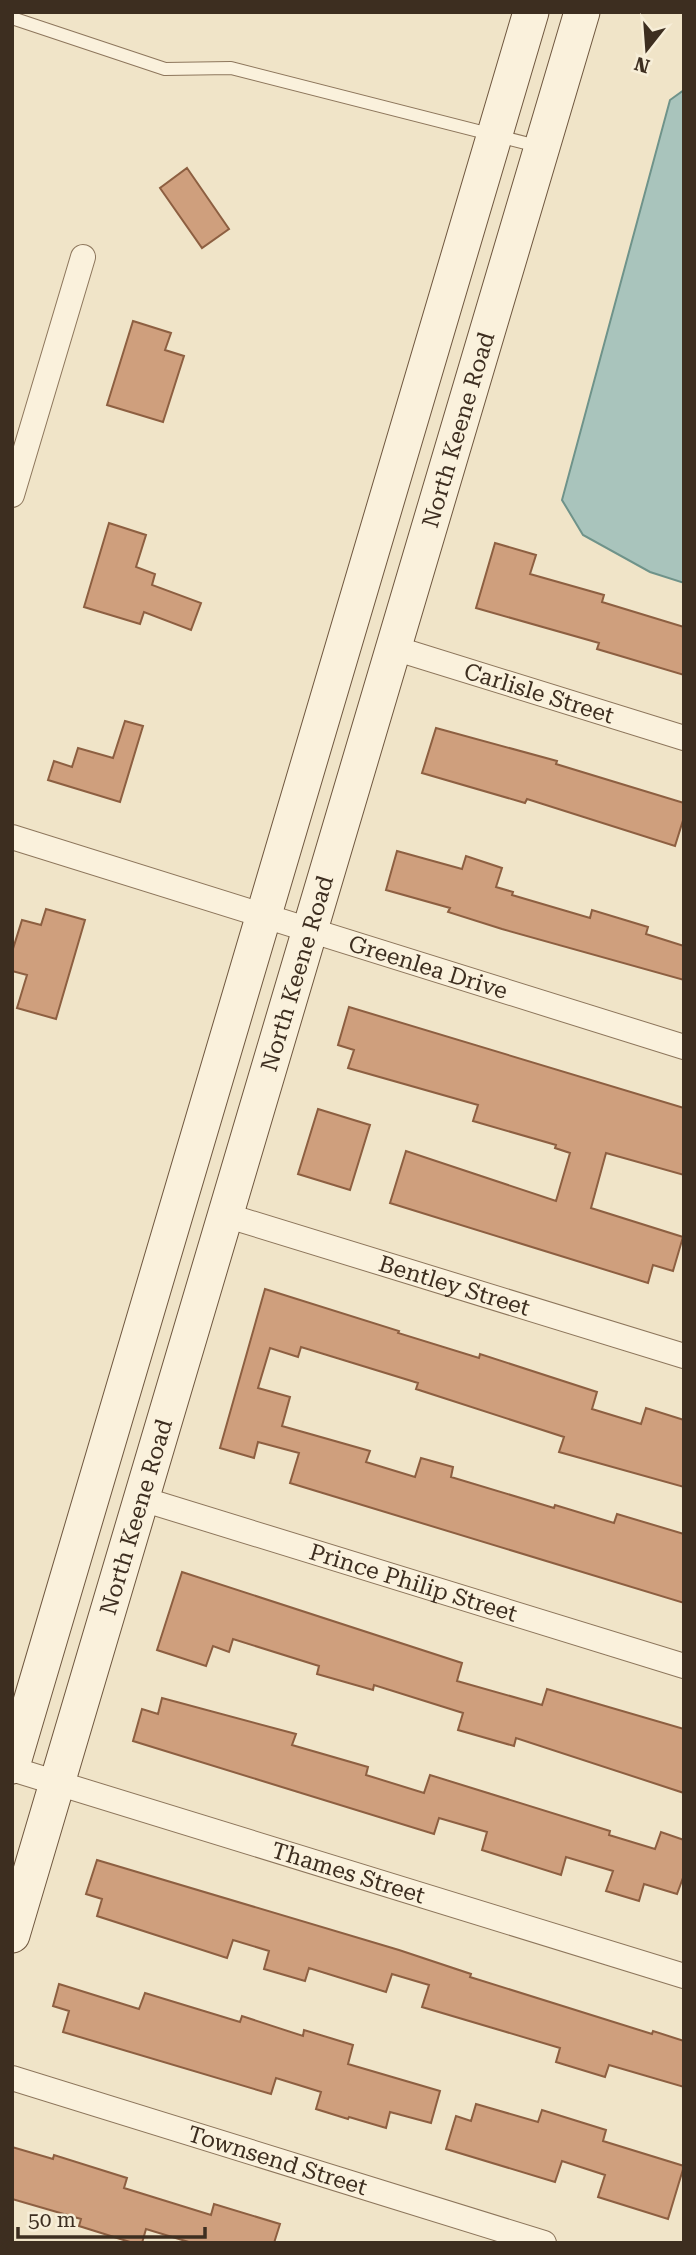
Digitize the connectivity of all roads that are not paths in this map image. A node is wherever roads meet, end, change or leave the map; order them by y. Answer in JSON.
{"nodes":[{"id":1,"x":531,"y":12,"type":"edge"},
{"id":2,"x":582,"y":12,"type":"edge"},
{"id":3,"x":12,"y":18,"type":"edge"},
{"id":4,"x":495,"y":134,"type":"junction"},
{"id":5,"x":542,"y":147,"type":"junction"},
{"id":6,"x":83,"y":257,"type":"dead end"},
{"id":7,"x":12,"y":495,"type":"edge"},
{"id":8,"x":394,"y":648,"type":"junction"},
{"id":9,"x":684,"y":738,"type":"edge"},
{"id":10,"x":12,"y":837,"type":"edge"},
{"id":11,"x":262,"y":917,"type":"junction"},
{"id":12,"x":309,"y":931,"type":"junction"},
{"id":13,"x":684,"y":1047,"type":"edge"},
{"id":14,"x":225,"y":1215,"type":"junction"},
{"id":15,"x":684,"y":1356,"type":"edge"},
{"id":16,"x":142,"y":1499,"type":"junction"},
{"id":17,"x":684,"y":1666,"type":"edge"},
{"id":18,"x":12,"y":1767,"type":"edge"},
{"id":19,"x":57,"y":1782,"type":"junction"},
{"id":20,"x":12,"y":1935,"type":"edge"},
{"id":21,"x":684,"y":1976,"type":"edge"},
{"id":22,"x":12,"y":2078,"type":"edge"},
{"id":23,"x":544,"y":2243,"type":"edge"}],
"edges":[{"from":1,"to":4,"type":"main road","name":"North Keene Road"},
{"from":2,"to":5,"type":"main road","name":"North Keene Road"},
{"from":3,"to":4,"type":"lane"},
{"from":4,"to":5,"type":"lane"},
{"from":4,"to":11,"type":"main road","name":"North Keene Road"},
{"from":5,"to":8,"type":"main road","name":"North Keene Road"},
{"from":6,"to":7,"type":"street"},
{"from":8,"to":9,"type":"street","name":"Carlisle Street"},
{"from":8,"to":12,"type":"main road","name":"North Keene Road"},
{"from":10,"to":11,"type":"street","name":"Greenlea Drive"},
{"from":11,"to":12,"type":"street","name":"Greenlea Drive"},
{"from":11,"to":18,"type":"main road","name":"North Keene Road"},
{"from":12,"to":13,"type":"street","name":"Greenlea Drive"},
{"from":12,"to":14,"type":"main road","name":"North Keene Road"},
{"from":14,"to":15,"type":"street","name":"Bentley Street"},
{"from":14,"to":16,"type":"main road","name":"North Keene Road"},
{"from":16,"to":17,"type":"street","name":"Prince Philip Street"},
{"from":16,"to":19,"type":"main road","name":"North Keene Road"},
{"from":18,"to":19,"type":"street","name":"Thames Street"},
{"from":19,"to":20,"type":"main road","name":"North Keene Road"},
{"from":19,"to":21,"type":"street","name":"Thames Street"},
{"from":22,"to":23,"type":"street","name":"Townsend Street"}]}
